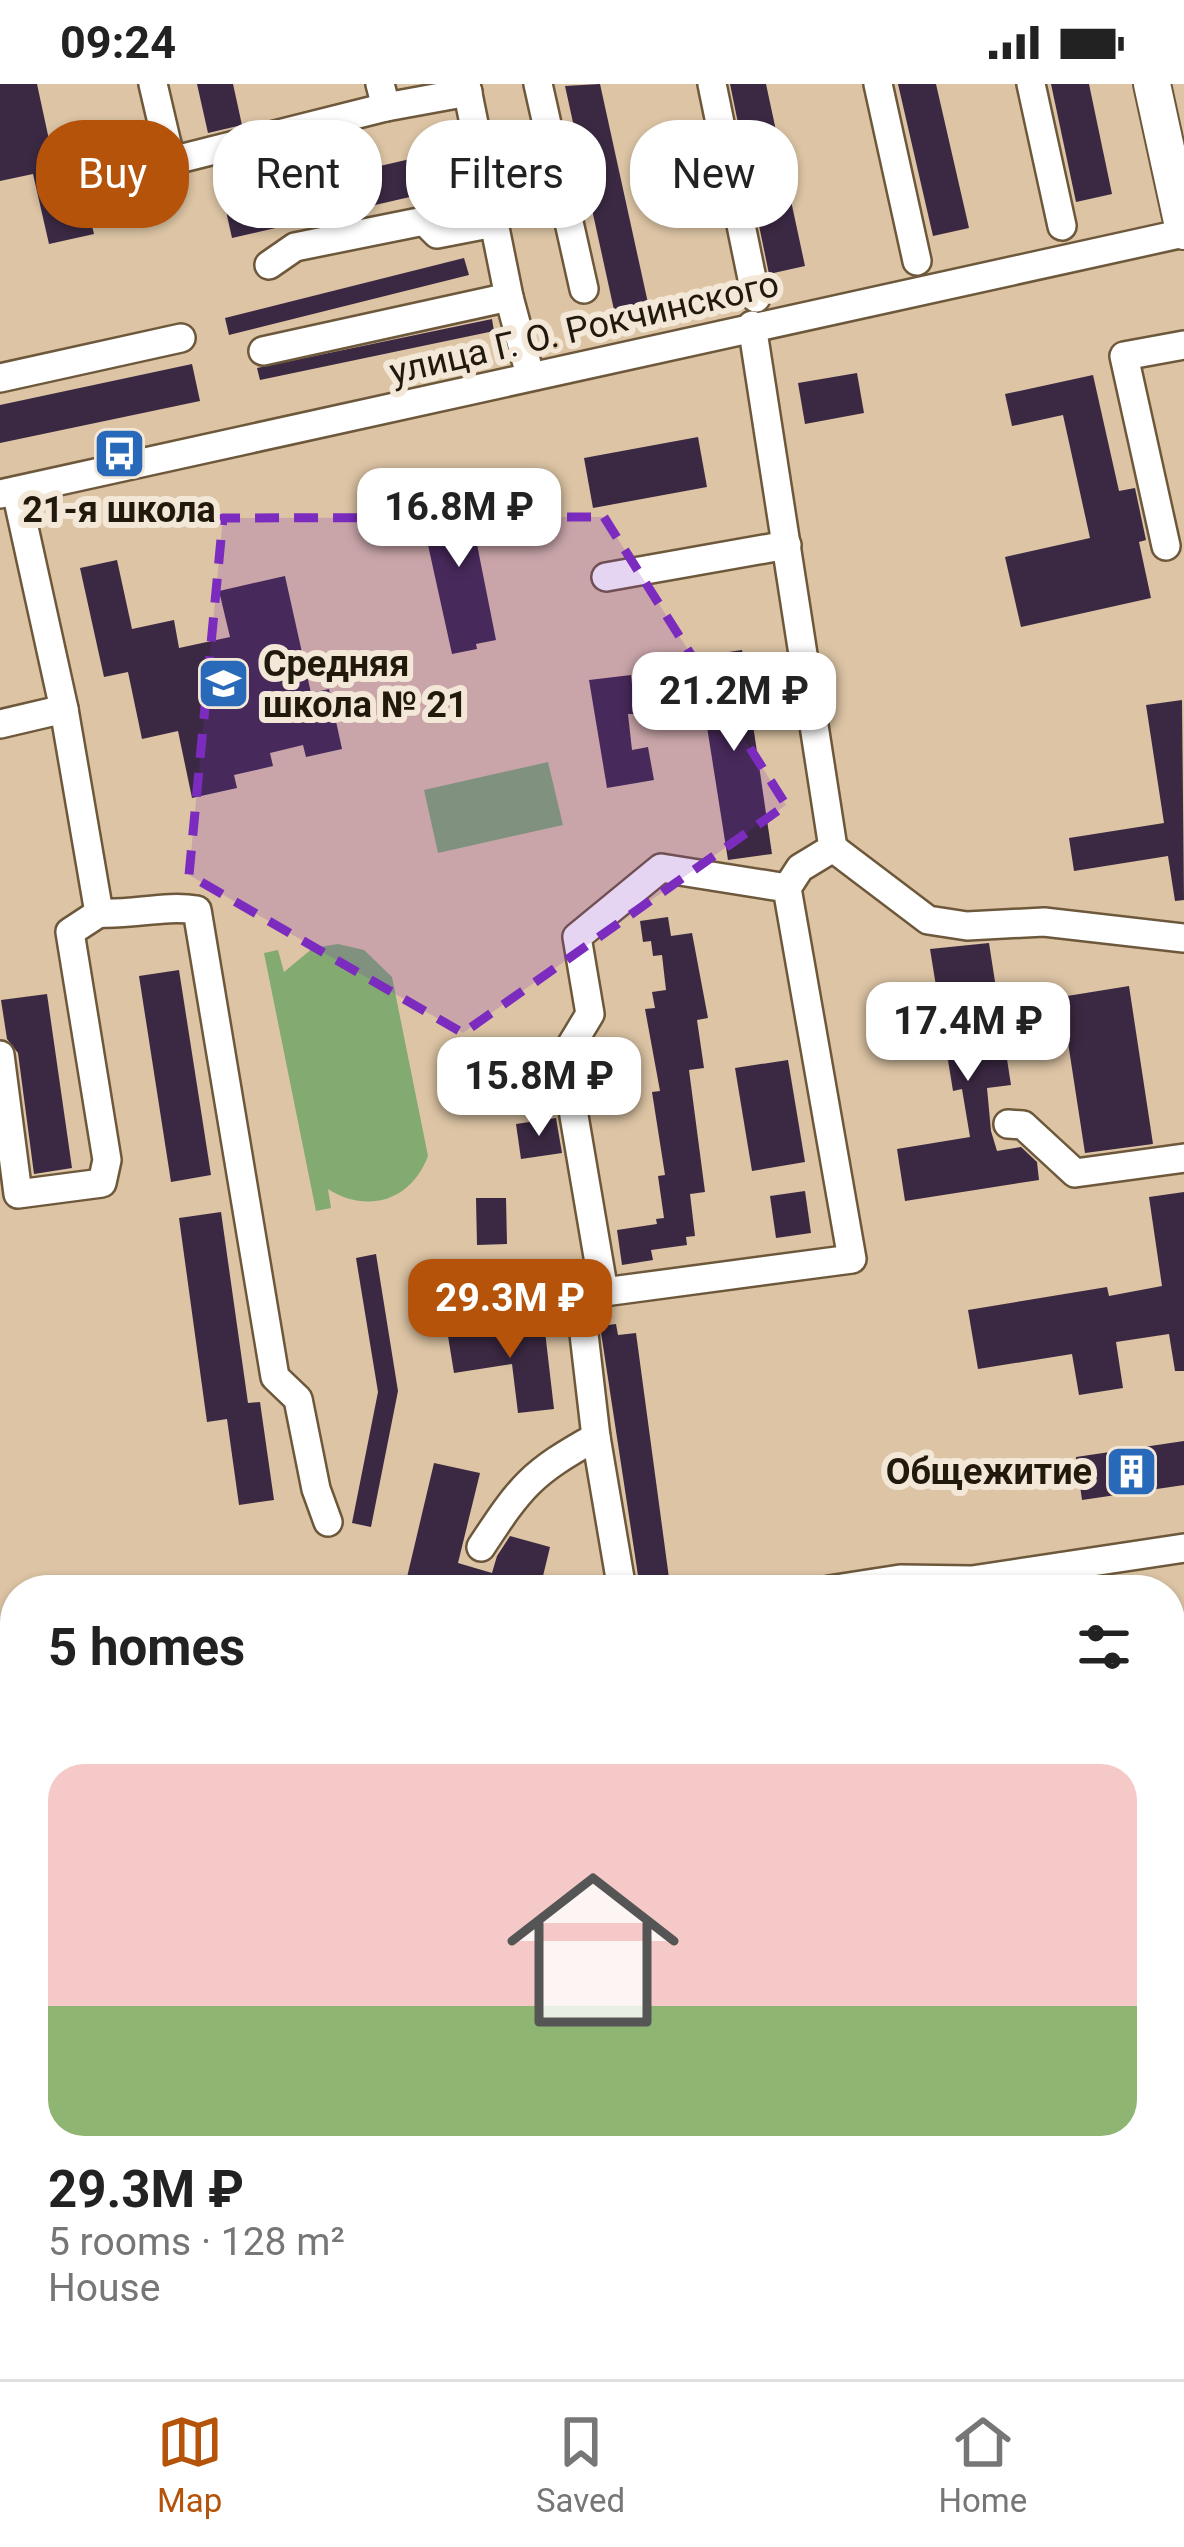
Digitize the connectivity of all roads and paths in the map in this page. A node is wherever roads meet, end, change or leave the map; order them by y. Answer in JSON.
{"nodes":[{"id":1,"x":153,"y":84,"type":"edge"},
{"id":2,"x":538,"y":84,"type":"edge"},
{"id":3,"x":712,"y":84,"type":"edge"},
{"id":4,"x":878,"y":84,"type":"edge"},
{"id":5,"x":1031,"y":84,"type":"edge"},
{"id":6,"x":1152,"y":84,"type":"edge"},
{"id":7,"x":467,"y":88,"type":"edge"},
{"id":8,"x":383,"y":95,"type":"edge"},
{"id":9,"x":473,"y":120,"type":"edge"},
{"id":10,"x":406,"y":225,"type":"edge"},
{"id":11,"x":1062,"y":226,"type":"dead end"},
{"id":12,"x":430,"y":228,"type":"edge"},
{"id":13,"x":468,"y":228,"type":"edge"},
{"id":14,"x":495,"y":228,"type":"edge"},
{"id":15,"x":1184,"y":232,"type":"edge"},
{"id":16,"x":917,"y":261,"type":"dead end"},
{"id":17,"x":269,"y":265,"type":"dead end"},
{"id":18,"x":584,"y":289,"type":"dead end"},
{"id":19,"x":509,"y":297,"type":"junction"},
{"id":20,"x":754,"y":312,"type":"junction"},
{"id":21,"x":182,"y":338,"type":"dead end"},
{"id":22,"x":1184,"y":345,"type":"edge"},
{"id":23,"x":263,"y":351,"type":"dead end"},
{"id":24,"x":530,"y":375,"type":"junction"},
{"id":25,"x":0,"y":378,"type":"edge"},
{"id":26,"x":8,"y":493,"type":"edge"},
{"id":27,"x":787,"y":545,"type":"junction"},
{"id":28,"x":1166,"y":546,"type":"dead end"},
{"id":29,"x":607,"y":577,"type":"dead end"},
{"id":30,"x":64,"y":710,"type":"junction"},
{"id":31,"x":0,"y":724,"type":"edge"},
{"id":32,"x":833,"y":848,"type":"junction"},
{"id":33,"x":787,"y":888,"type":"junction"},
{"id":34,"x":99,"y":913,"type":"junction"},
{"id":35,"x":1184,"y":938,"type":"edge"},
{"id":36,"x":0,"y":1055,"type":"edge"},
{"id":37,"x":1008,"y":1124,"type":"dead end"},
{"id":38,"x":1184,"y":1158,"type":"edge"},
{"id":39,"x":584,"y":1334,"type":"dead end"},
{"id":40,"x":596,"y":1437,"type":"junction"},
{"id":41,"x":328,"y":1522,"type":"dead end"},
{"id":42,"x":481,"y":1547,"type":"dead end"},
{"id":43,"x":1184,"y":1548,"type":"edge"},
{"id":44,"x":619,"y":1575,"type":"edge"},
{"id":45,"x":1005,"y":1575,"type":"edge"}],
"edges":[{"from":1,"to":8,"type":"street"},
{"from":2,"to":18,"type":"street"},
{"from":3,"to":20,"type":"street"},
{"from":4,"to":16,"type":"street"},
{"from":5,"to":11,"type":"street"},
{"from":6,"to":15,"type":"main road"},
{"from":7,"to":8,"type":"street"},
{"from":7,"to":9,"type":"street"},
{"from":10,"to":17,"type":"street"},
{"from":12,"to":13,"type":"street"},
{"from":14,"to":19,"type":"street"},
{"from":15,"to":20,"type":"street","name":"улица Г. О. Рокчинского"},
{"from":19,"to":23,"type":"street"},
{"from":19,"to":24,"type":"street"},
{"from":20,"to":24,"type":"street","name":"улица Г. О. Рокчинского"},
{"from":20,"to":27,"type":"street"},
{"from":21,"to":25,"type":"street"},
{"from":22,"to":28,"type":"street"},
{"from":24,"to":26,"type":"street","name":"улица Г. О. Рокчинского"},
{"from":26,"to":30,"type":"street"},
{"from":27,"to":29,"type":"street"},
{"from":27,"to":32,"type":"street"},
{"from":30,"to":31,"type":"street"},
{"from":30,"to":34,"type":"street"},
{"from":32,"to":33,"type":"street"},
{"from":32,"to":35,"type":"street"},
{"from":33,"to":33,"type":"street"},
{"from":34,"to":36,"type":"street"},
{"from":34,"to":41,"type":"street"},
{"from":37,"to":38,"type":"street"},
{"from":39,"to":40,"type":"street"},
{"from":40,"to":42,"type":"street"},
{"from":40,"to":44,"type":"street"},
{"from":43,"to":45,"type":"street"}]}
